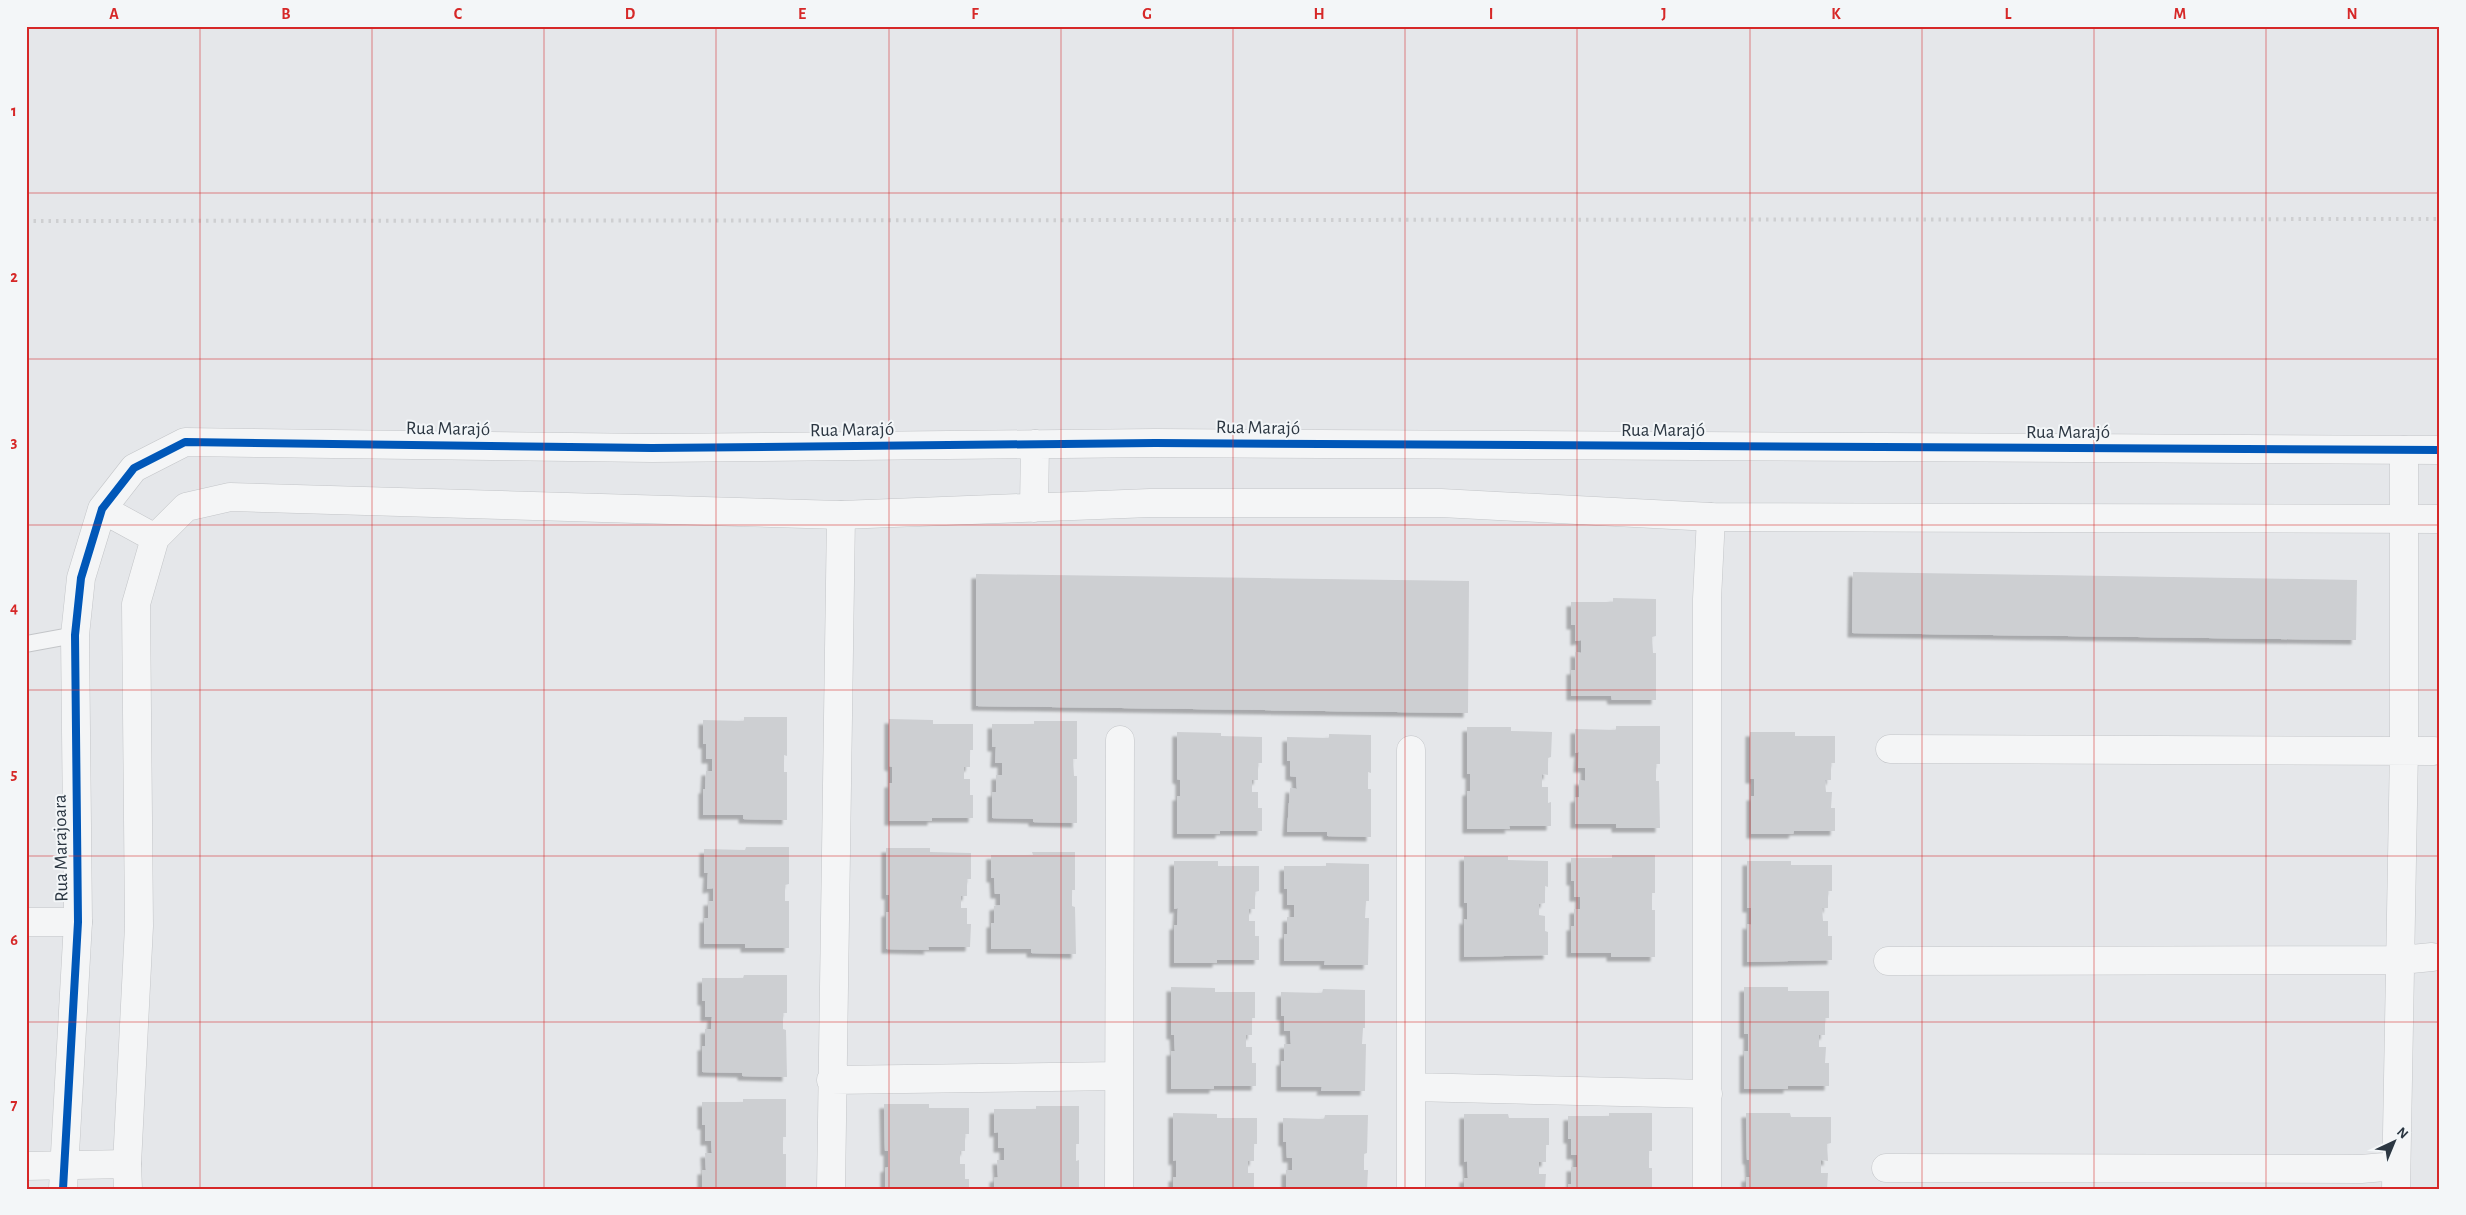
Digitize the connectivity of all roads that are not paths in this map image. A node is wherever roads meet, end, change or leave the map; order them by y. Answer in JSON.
{"nodes":[{"id":1,"x":1035,"y":444,"type":"junction"},
{"id":2,"x":2404,"y":450,"type":"junction"},
{"id":3,"x":2440,"y":450,"type":"edge"},
{"id":4,"x":1034,"y":508,"type":"junction"},
{"id":5,"x":102,"y":509,"type":"junction"},
{"id":6,"x":841,"y":515,"type":"junction"},
{"id":7,"x":1711,"y":517,"type":"junction"},
{"id":8,"x":2405,"y":519,"type":"junction"},
{"id":9,"x":2440,"y":519,"type":"edge"},
{"id":10,"x":155,"y":538,"type":"junction"},
{"id":11,"x":75,"y":635,"type":"junction"},
{"id":12,"x":26,"y":644,"type":"edge"},
{"id":13,"x":1120,"y":740,"type":"dead end"},
{"id":14,"x":1890,"y":748,"type":"dead end"},
{"id":15,"x":2404,"y":749,"type":"junction"},
{"id":16,"x":1411,"y":750,"type":"dead end"},
{"id":17,"x":2434,"y":751,"type":"dead end"},
{"id":18,"x":26,"y":922,"type":"edge"},
{"id":19,"x":78,"y":922,"type":"junction"},
{"id":20,"x":2432,"y":957,"type":"dead end"},
{"id":21,"x":2400,"y":960,"type":"junction"},
{"id":22,"x":1888,"y":962,"type":"dead end"},
{"id":23,"x":1119,"y":1076,"type":"junction"},
{"id":24,"x":831,"y":1080,"type":"junction"},
{"id":25,"x":1411,"y":1087,"type":"junction"},
{"id":26,"x":1708,"y":1094,"type":"junction"},
{"id":27,"x":26,"y":1166,"type":"edge"},
{"id":28,"x":1886,"y":1168,"type":"dead end"},
{"id":29,"x":127,"y":1177,"type":"edge"},
{"id":30,"x":2396,"y":1177,"type":"edge"},
{"id":31,"x":63,"y":1178,"type":"edge"},
{"id":32,"x":831,"y":1189,"type":"edge"},
{"id":33,"x":1119,"y":1189,"type":"edge"},
{"id":34,"x":1411,"y":1189,"type":"edge"},
{"id":35,"x":1707,"y":1189,"type":"edge"}],
"edges":[{"from":1,"to":2,"type":"street","name":"Rua Marajó"},
{"from":1,"to":4,"type":"street"},
{"from":1,"to":5,"type":"street","name":"Rua Marajó"},
{"from":2,"to":3,"type":"street","name":"Rua Marajó"},
{"from":2,"to":8,"type":"street"},
{"from":4,"to":6,"type":"street"},
{"from":4,"to":7,"type":"street"},
{"from":5,"to":10,"type":"street"},
{"from":5,"to":11,"type":"street","name":"Rua Marajoara"},
{"from":6,"to":10,"type":"street"},
{"from":6,"to":24,"type":"street"},
{"from":7,"to":8,"type":"street"},
{"from":7,"to":26,"type":"street"},
{"from":8,"to":9,"type":"street"},
{"from":8,"to":15,"type":"street"},
{"from":10,"to":29,"type":"street"},
{"from":11,"to":12,"type":"lane"},
{"from":11,"to":19,"type":"street","name":"Rua Marajoara"},
{"from":13,"to":23,"type":"street"},
{"from":14,"to":15,"type":"street"},
{"from":15,"to":17,"type":"street"},
{"from":15,"to":21,"type":"street"},
{"from":16,"to":25,"type":"street"},
{"from":18,"to":19,"type":"street"},
{"from":19,"to":31,"type":"street","name":"Rua Marajoara"},
{"from":20,"to":21,"type":"street"},
{"from":21,"to":22,"type":"street"},
{"from":21,"to":30,"type":"street"},
{"from":23,"to":24,"type":"street"},
{"from":23,"to":33,"type":"street"},
{"from":24,"to":32,"type":"street"},
{"from":25,"to":26,"type":"street"},
{"from":25,"to":34,"type":"street"},
{"from":26,"to":35,"type":"street"},
{"from":27,"to":31,"type":"street"},
{"from":28,"to":30,"type":"street"},
{"from":29,"to":31,"type":"street"}]}
